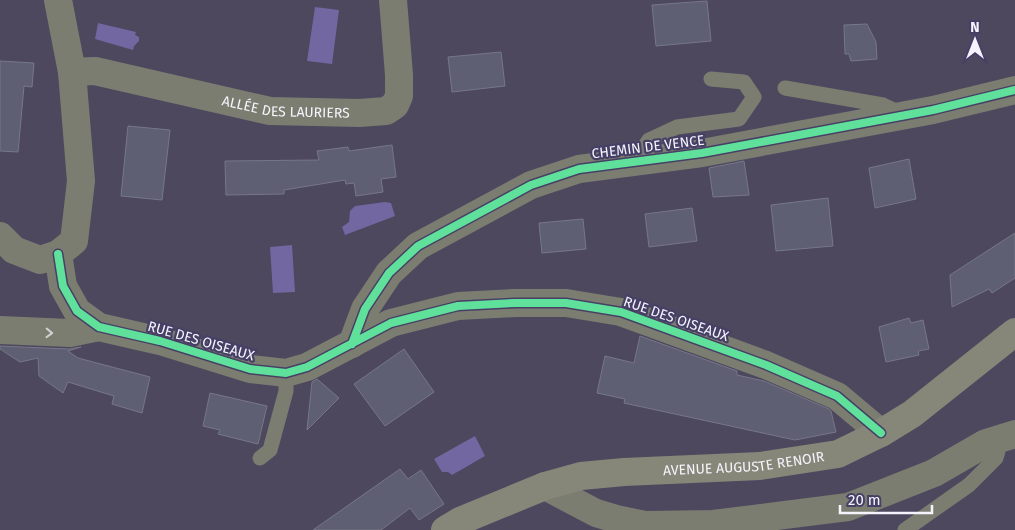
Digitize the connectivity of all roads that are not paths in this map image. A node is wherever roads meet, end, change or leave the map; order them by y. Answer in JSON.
{"nodes":[{"id":1,"x":58,"y":0,"type":"edge"},
{"id":2,"x":393,"y":0,"type":"edge"},
{"id":3,"x":72,"y":72,"type":"junction"},
{"id":4,"x":710,"y":79,"type":"dead end"},
{"id":5,"x":785,"y":88,"type":"dead end"},
{"id":6,"x":1015,"y":90,"type":"edge"},
{"id":7,"x":903,"y":114,"type":"junction"},
{"id":8,"x":634,"y":162,"type":"junction"},
{"id":9,"x":0,"y":236,"type":"edge"},
{"id":10,"x":58,"y":254,"type":"junction"},
{"id":11,"x":99,"y":327,"type":"junction"},
{"id":12,"x":0,"y":330,"type":"edge"},
{"id":13,"x":1015,"y":332,"type":"edge"},
{"id":14,"x":352,"y":344,"type":"junction"},
{"id":15,"x":286,"y":373,"type":"junction"},
{"id":16,"x":881,"y":433,"type":"junction"},
{"id":17,"x":1008,"y":435,"type":"edge"},
{"id":18,"x":260,"y":458,"type":"dead end"},
{"id":19,"x":545,"y":486,"type":"junction"},
{"id":20,"x":445,"y":530,"type":"edge"},
{"id":21,"x":905,"y":530,"type":"edge"}],
"edges":[{"from":1,"to":3,"type":"street"},
{"from":2,"to":3,"type":"street","name":"ALLÉE DES LAURIERS"},
{"from":3,"to":10,"type":"street"},
{"from":4,"to":8,"type":"lane"},
{"from":5,"to":7,"type":"lane"},
{"from":6,"to":7,"type":"street","name":"CHEMIN DE VENCE"},
{"from":7,"to":8,"type":"street","name":"CHEMIN DE VENCE"},
{"from":8,"to":14,"type":"street","name":"CHEMIN DE VENCE"},
{"from":9,"to":10,"type":"street"},
{"from":10,"to":11,"type":"street","name":"RUE DES OISEAUX"},
{"from":12,"to":11,"type":"street","one_way":true},
{"from":11,"to":15,"type":"street","name":"RUE DES OISEAUX"},
{"from":13,"to":16,"type":"main road","name":"AVENUE AUGUSTE RENOIR"},
{"from":14,"to":15,"type":"street","name":"RUE DES OISEAUX"},
{"from":14,"to":16,"type":"street","name":"RUE DES OISEAUX"},
{"from":15,"to":18,"type":"lane"},
{"from":16,"to":19,"type":"main road","name":"AVENUE AUGUSTE RENOIR"},
{"from":17,"to":19,"type":"street"},
{"from":17,"to":21,"type":"lane"},
{"from":19,"to":20,"type":"main road","name":"AVENUE AUGUSTE RENOIR"}]}
